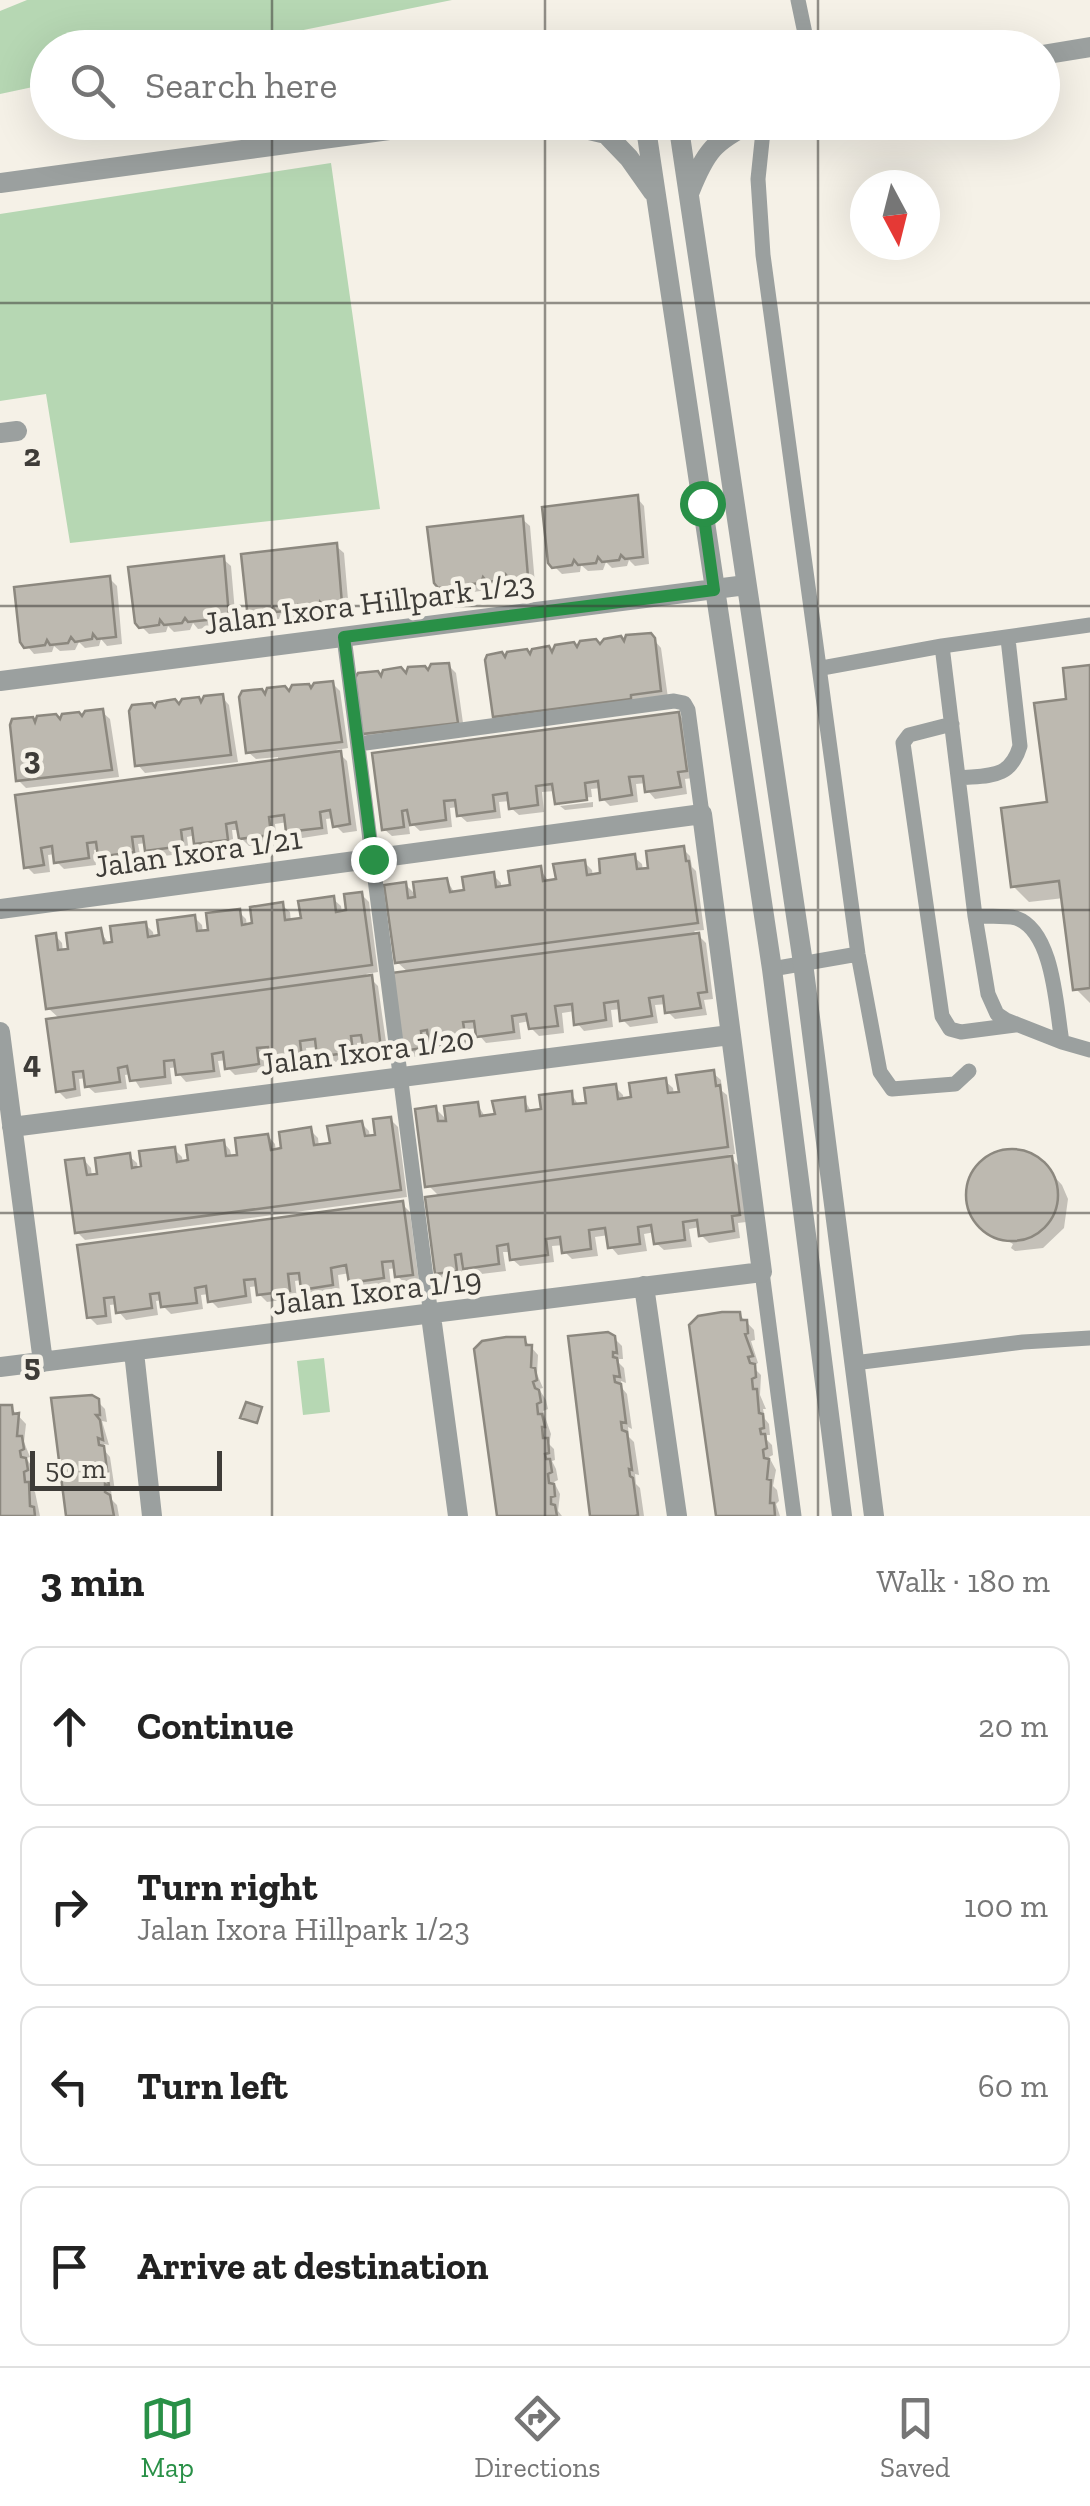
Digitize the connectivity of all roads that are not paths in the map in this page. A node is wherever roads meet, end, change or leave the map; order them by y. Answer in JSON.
{"nodes":[{"id":1,"x":798,"y":0,"type":"edge"},
{"id":2,"x":804,"y":30,"type":"edge"},
{"id":3,"x":1090,"y":48,"type":"edge"},
{"id":4,"x":1060,"y":52,"type":"edge"},
{"id":5,"x":316,"y":140,"type":"edge"},
{"id":6,"x":612,"y":140,"type":"edge"},
{"id":7,"x":648,"y":140,"type":"edge"},
{"id":8,"x":681,"y":140,"type":"edge"},
{"id":9,"x":720,"y":140,"type":"edge"},
{"id":10,"x":762,"y":140,"type":"edge"},
{"id":11,"x":0,"y":183,"type":"edge"},
{"id":12,"x":689,"y":194,"type":"junction"},
{"id":13,"x":657,"y":198,"type":"junction"},
{"id":14,"x":746,"y":585,"type":"junction"},
{"id":15,"x":714,"y":590,"type":"junction"},
{"id":16,"x":1090,"y":625,"type":"edge"},
{"id":17,"x":344,"y":637,"type":"junction"},
{"id":18,"x":1008,"y":639,"type":"junction"},
{"id":19,"x":942,"y":646,"type":"junction"},
{"id":20,"x":822,"y":668,"type":"junction"},
{"id":21,"x":0,"y":680,"type":"edge"},
{"id":22,"x":952,"y":724,"type":"junction"},
{"id":23,"x":358,"y":744,"type":"junction"},
{"id":24,"x":960,"y":778,"type":"junction"},
{"id":25,"x":702,"y":814,"type":"junction"},
{"id":26,"x":373,"y":859,"type":"junction"},
{"id":27,"x":0,"y":909,"type":"edge"},
{"id":28,"x":975,"y":916,"type":"junction"},
{"id":29,"x":858,"y":954,"type":"junction"},
{"id":30,"x":803,"y":963,"type":"junction"},
{"id":31,"x":772,"y":969,"type":"junction"},
{"id":32,"x":1015,"y":1026,"type":"junction"},
{"id":33,"x":0,"y":1032,"type":"edge"},
{"id":34,"x":730,"y":1035,"type":"junction"},
{"id":35,"x":1062,"y":1042,"type":"junction"},
{"id":36,"x":1090,"y":1050,"type":"edge"},
{"id":37,"x":969,"y":1071,"type":"dead end"},
{"id":38,"x":400,"y":1077,"type":"junction"},
{"id":39,"x":12,"y":1127,"type":"junction"},
{"id":40,"x":762,"y":1272,"type":"junction"},
{"id":41,"x":644,"y":1286,"type":"junction"},
{"id":42,"x":431,"y":1316,"type":"junction"},
{"id":43,"x":1090,"y":1338,"type":"edge"},
{"id":44,"x":134,"y":1352,"type":"junction"},
{"id":45,"x":43,"y":1362,"type":"junction"},
{"id":46,"x":854,"y":1363,"type":"junction"},
{"id":47,"x":0,"y":1367,"type":"edge"},
{"id":48,"x":152,"y":1516,"type":"edge"},
{"id":49,"x":458,"y":1516,"type":"edge"},
{"id":50,"x":677,"y":1516,"type":"edge"},
{"id":51,"x":794,"y":1516,"type":"edge"},
{"id":52,"x":842,"y":1516,"type":"edge"},
{"id":53,"x":874,"y":1516,"type":"edge"}],
"edges":[{"from":1,"to":2,"type":"lane"},
{"from":3,"to":4,"type":"street"},
{"from":5,"to":11,"type":"street"},
{"from":6,"to":13,"type":"street"},
{"from":7,"to":13,"type":"street"},
{"from":8,"to":12,"type":"street"},
{"from":9,"to":12,"type":"street"},
{"from":10,"to":20,"type":"lane"},
{"from":12,"to":14,"type":"street"},
{"from":13,"to":15,"type":"street"},
{"from":14,"to":15,"type":"street","name":"Jalan Ixora Hillpark 1/23"},
{"from":14,"to":30,"type":"street"},
{"from":15,"to":17,"type":"street","name":"Jalan Ixora Hillpark 1/23"},
{"from":15,"to":31,"type":"street"},
{"from":16,"to":18,"type":"lane"},
{"from":17,"to":21,"type":"street","name":"Jalan Ixora Hillpark 1/23"},
{"from":17,"to":23,"type":"lane"},
{"from":18,"to":19,"type":"lane"},
{"from":18,"to":24,"type":"lane"},
{"from":19,"to":20,"type":"lane"},
{"from":19,"to":22,"type":"lane"},
{"from":20,"to":29,"type":"lane"},
{"from":22,"to":24,"type":"lane"},
{"from":22,"to":32,"type":"lane"},
{"from":23,"to":25,"type":"lane"},
{"from":23,"to":26,"type":"lane"},
{"from":24,"to":28,"type":"lane"},
{"from":25,"to":26,"type":"street","name":"Jalan Ixora 1/21"},
{"from":25,"to":34,"type":"street"},
{"from":26,"to":27,"type":"street","name":"Jalan Ixora 1/21"},
{"from":26,"to":38,"type":"lane"},
{"from":28,"to":32,"type":"lane"},
{"from":28,"to":35,"type":"lane"},
{"from":29,"to":30,"type":"lane"},
{"from":29,"to":37,"type":"lane"},
{"from":30,"to":31,"type":"lane"},
{"from":30,"to":46,"type":"street"},
{"from":31,"to":52,"type":"street"},
{"from":32,"to":35,"type":"lane"},
{"from":33,"to":39,"type":"street"},
{"from":34,"to":38,"type":"street","name":"Jalan Ixora 1/20"},
{"from":34,"to":40,"type":"street"},
{"from":35,"to":36,"type":"lane"},
{"from":38,"to":39,"type":"street","name":"Jalan Ixora 1/20"},
{"from":38,"to":42,"type":"lane"},
{"from":39,"to":45,"type":"street"},
{"from":40,"to":41,"type":"street","name":"Jalan Ixora 1/19"},
{"from":40,"to":51,"type":"lane"},
{"from":41,"to":42,"type":"street","name":"Jalan Ixora 1/19"},
{"from":41,"to":50,"type":"street"},
{"from":42,"to":44,"type":"street","name":"Jalan Ixora 1/19"},
{"from":42,"to":49,"type":"street"},
{"from":43,"to":46,"type":"lane"},
{"from":44,"to":45,"type":"street","name":"Jalan Ixora 1/19"},
{"from":44,"to":48,"type":"street"},
{"from":45,"to":47,"type":"street","name":"Jalan Ixora 1/19"},
{"from":46,"to":53,"type":"street"}]}
